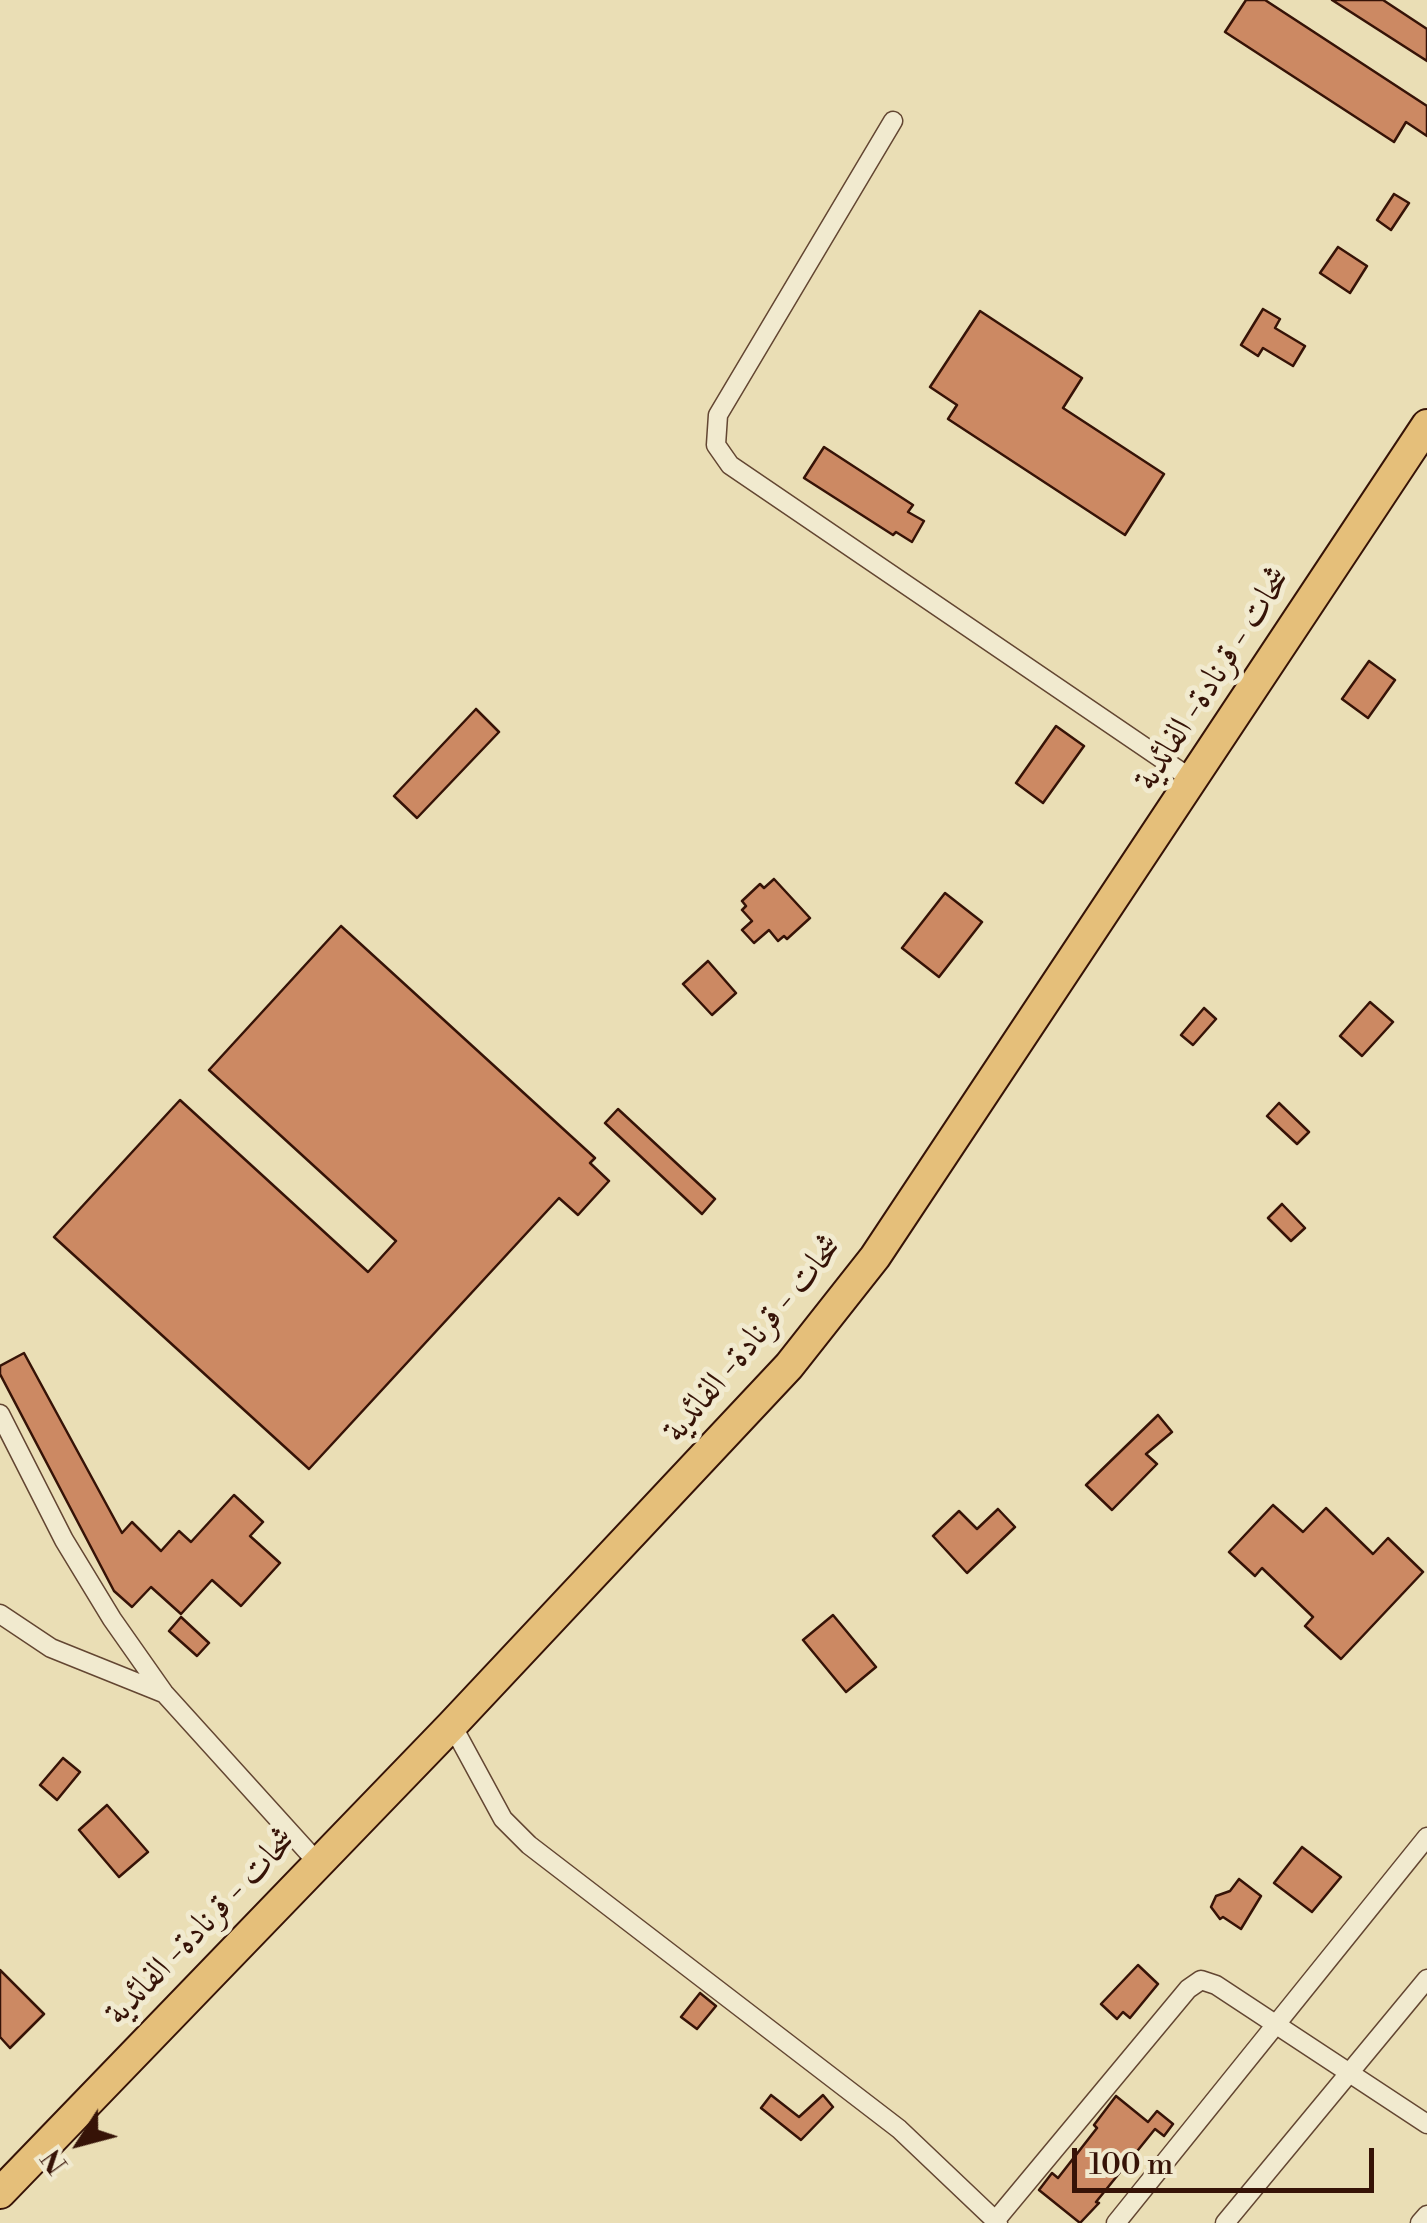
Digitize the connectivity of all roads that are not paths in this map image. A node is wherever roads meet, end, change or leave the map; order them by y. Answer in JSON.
{"nodes":[{"id":1,"x":893,"y":121,"type":"dead end"},
{"id":2,"x":1427,"y":425,"type":"edge"},
{"id":3,"x":1192,"y":780,"type":"junction"},
{"id":4,"x":0,"y":1414,"type":"edge"},
{"id":5,"x":0,"y":1614,"type":"edge"},
{"id":6,"x":164,"y":1693,"type":"junction"},
{"id":7,"x":452,"y":1725,"type":"junction"},
{"id":8,"x":1427,"y":1837,"type":"edge"},
{"id":9,"x":317,"y":1862,"type":"junction"},
{"id":10,"x":1427,"y":1979,"type":"edge"},
{"id":11,"x":1276,"y":2023,"type":"junction"},
{"id":12,"x":1350,"y":2072,"type":"junction"},
{"id":13,"x":1427,"y":2124,"type":"edge"},
{"id":14,"x":0,"y":2193,"type":"edge"},
{"id":15,"x":1427,"y":2215,"type":"edge"},
{"id":16,"x":996,"y":2222,"type":"edge"},
{"id":17,"x":1116,"y":2223,"type":"edge"},
{"id":18,"x":1225,"y":2223,"type":"edge"},
{"id":19,"x":1420,"y":2223,"type":"edge"}],
"edges":[{"from":1,"to":3,"type":"street"},
{"from":2,"to":3,"type":"main road","name":"شحات - قرنادة- الفائدية"},
{"from":3,"to":7,"type":"main road","name":"شحات - قرنادة- الفائدية"},
{"from":4,"to":6,"type":"street"},
{"from":5,"to":6,"type":"street"},
{"from":6,"to":9,"type":"street"},
{"from":7,"to":9,"type":"main road","name":"شحات - قرنادة- الفائدية"},
{"from":7,"to":16,"type":"street"},
{"from":8,"to":11,"type":"street"},
{"from":9,"to":14,"type":"main road","name":"شحات - قرنادة- الفائدية"},
{"from":10,"to":12,"type":"street"},
{"from":11,"to":12,"type":"street"},
{"from":11,"to":16,"type":"street"},
{"from":11,"to":17,"type":"street"},
{"from":12,"to":13,"type":"street"},
{"from":12,"to":18,"type":"street"},
{"from":15,"to":19,"type":"street"}]}
